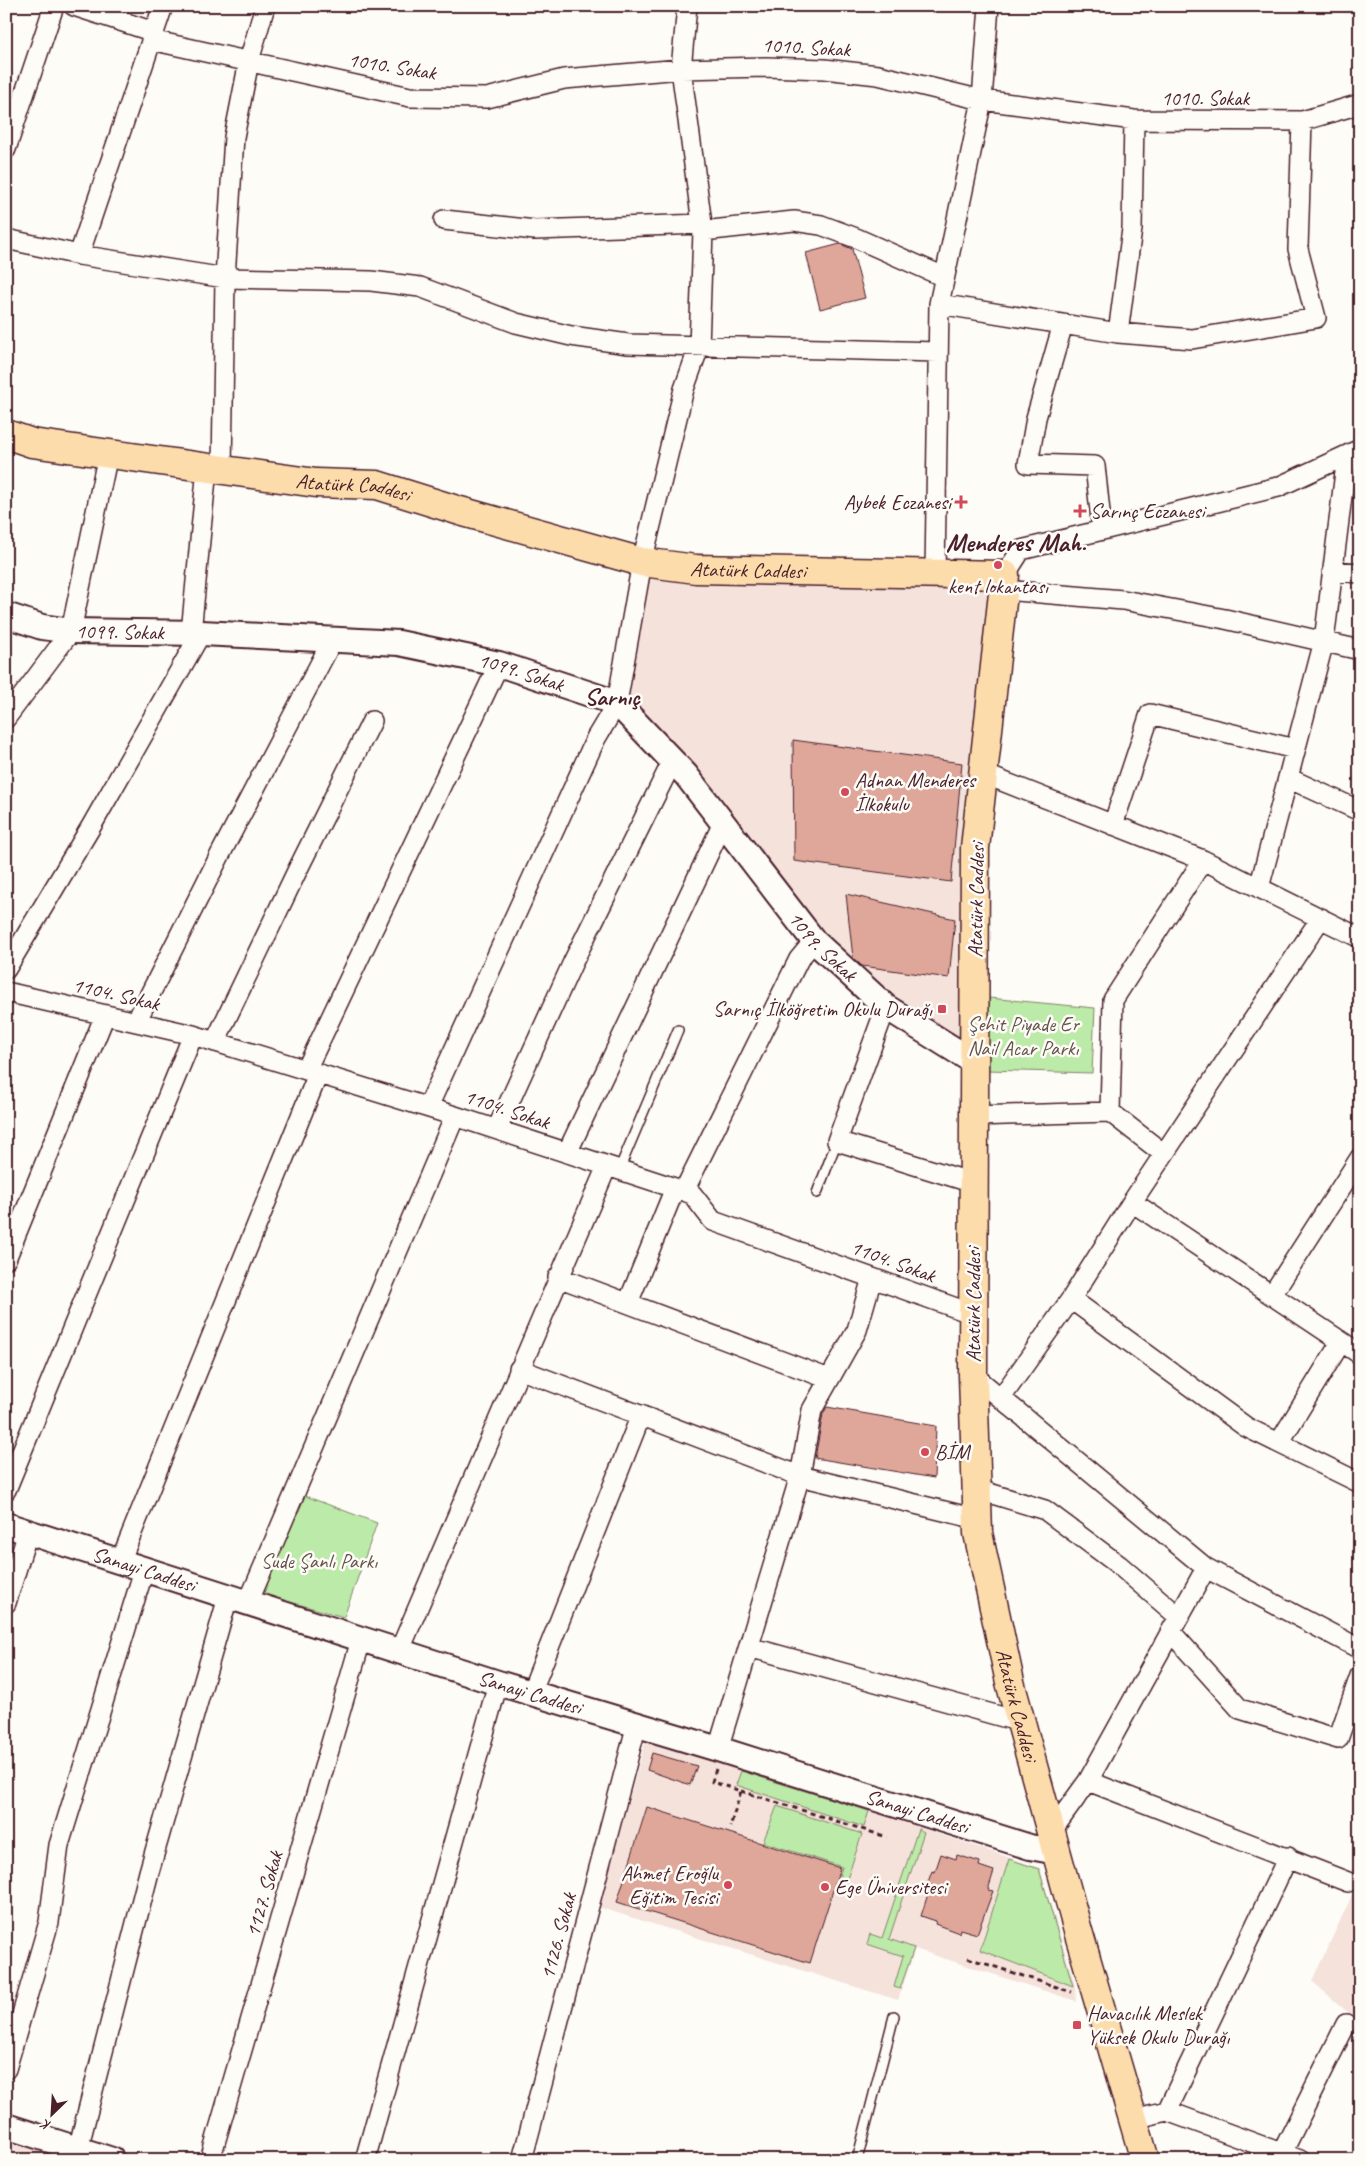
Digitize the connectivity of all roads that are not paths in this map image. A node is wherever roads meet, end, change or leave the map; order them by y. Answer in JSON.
{"nodes":[{"id":1,"x":54,"y":6,"type":"edge"},
{"id":2,"x":74,"y":6,"type":"edge"},
{"id":3,"x":162,"y":6,"type":"edge"},
{"id":4,"x":265,"y":6,"type":"edge"},
{"id":5,"x":687,"y":6,"type":"edge"},
{"id":6,"x":989,"y":6,"type":"edge"},
{"id":7,"x":153,"y":36,"type":"junction"},
{"id":8,"x":249,"y":61,"type":"junction"},
{"id":9,"x":681,"y":69,"type":"junction"},
{"id":10,"x":982,"y":100,"type":"junction"},
{"id":11,"x":1360,"y":104,"type":"edge"},
{"id":12,"x":1134,"y":120,"type":"junction"},
{"id":13,"x":1302,"y":121,"type":"junction"},
{"id":14,"x":6,"y":149,"type":"edge"},
{"id":15,"x":444,"y":220,"type":"dead end"},
{"id":16,"x":702,"y":228,"type":"junction"},
{"id":17,"x":6,"y":238,"type":"edge"},
{"id":18,"x":79,"y":255,"type":"junction"},
{"id":19,"x":944,"y":277,"type":"junction"},
{"id":20,"x":225,"y":278,"type":"junction"},
{"id":21,"x":939,"y":304,"type":"junction"},
{"id":22,"x":1063,"y":324,"type":"junction"},
{"id":23,"x":1118,"y":333,"type":"junction"},
{"id":24,"x":699,"y":347,"type":"junction"},
{"id":25,"x":938,"y":352,"type":"junction"},
{"id":26,"x":6,"y":434,"type":"edge"},
{"id":27,"x":1353,"y":453,"type":"edge"},
{"id":28,"x":108,"y":454,"type":"junction"},
{"id":29,"x":215,"y":469,"type":"junction"},
{"id":30,"x":1102,"y":530,"type":"junction"},
{"id":31,"x":642,"y":562,"type":"junction"},
{"id":32,"x":1333,"y":571,"type":"junction"},
{"id":33,"x":934,"y":573,"type":"junction"},
{"id":34,"x":1360,"y":573,"type":"edge"},
{"id":35,"x":1004,"y":582,"type":"junction"},
{"id":36,"x":6,"y":615,"type":"edge"},
{"id":37,"x":71,"y":631,"type":"junction"},
{"id":38,"x":196,"y":633,"type":"junction"},
{"id":39,"x":333,"y":639,"type":"junction"},
{"id":40,"x":1324,"y":640,"type":"junction"},
{"id":41,"x":1360,"y":650,"type":"edge"},
{"id":42,"x":499,"y":664,"type":"junction"},
{"id":43,"x":617,"y":703,"type":"junction"},
{"id":44,"x":6,"y":718,"type":"edge"},
{"id":45,"x":372,"y":721,"type":"dead end"},
{"id":46,"x":1295,"y":749,"type":"junction"},
{"id":47,"x":672,"y":760,"type":"junction"},
{"id":48,"x":984,"y":774,"type":"junction"},
{"id":49,"x":1288,"y":778,"type":"junction"},
{"id":50,"x":1360,"y":810,"type":"edge"},
{"id":51,"x":723,"y":823,"type":"junction"},
{"id":52,"x":1112,"y":825,"type":"junction"},
{"id":53,"x":1203,"y":860,"type":"junction"},
{"id":54,"x":1259,"y":888,"type":"junction"},
{"id":55,"x":1321,"y":918,"type":"junction"},
{"id":56,"x":1360,"y":938,"type":"edge"},
{"id":57,"x":814,"y":941,"type":"junction"},
{"id":58,"x":6,"y":969,"type":"edge"},
{"id":59,"x":6,"y":992,"type":"edge"},
{"id":60,"x":886,"y":1007,"type":"junction"},
{"id":61,"x":105,"y":1015,"type":"junction"},
{"id":62,"x":136,"y":1022,"type":"junction"},
{"id":63,"x":678,"y":1030,"type":"dead end"},
{"id":64,"x":193,"y":1035,"type":"junction"},
{"id":65,"x":215,"y":1042,"type":"junction"},
{"id":66,"x":974,"y":1062,"type":"junction"},
{"id":67,"x":312,"y":1072,"type":"junction"},
{"id":68,"x":428,"y":1107,"type":"junction"},
{"id":69,"x":1110,"y":1112,"type":"junction"},
{"id":70,"x":455,"y":1116,"type":"junction"},
{"id":71,"x":973,"y":1116,"type":"junction"},
{"id":72,"x":497,"y":1130,"type":"junction"},
{"id":73,"x":837,"y":1141,"type":"junction"},
{"id":74,"x":567,"y":1152,"type":"junction"},
{"id":75,"x":1164,"y":1154,"type":"junction"},
{"id":76,"x":1360,"y":1158,"type":"edge"},
{"id":77,"x":613,"y":1168,"type":"junction"},
{"id":78,"x":973,"y":1183,"type":"junction"},
{"id":79,"x":679,"y":1189,"type":"junction"},
{"id":80,"x":817,"y":1193,"type":"dead end"},
{"id":81,"x":1132,"y":1202,"type":"junction"},
{"id":82,"x":6,"y":1258,"type":"edge"},
{"id":83,"x":558,"y":1277,"type":"junction"},
{"id":84,"x":872,"y":1278,"type":"junction"},
{"id":85,"x":1272,"y":1295,"type":"junction"},
{"id":86,"x":1071,"y":1299,"type":"junction"},
{"id":87,"x":628,"y":1303,"type":"junction"},
{"id":88,"x":973,"y":1314,"type":"junction"},
{"id":89,"x":1341,"y":1342,"type":"junction"},
{"id":90,"x":1360,"y":1354,"type":"edge"},
{"id":91,"x":519,"y":1369,"type":"junction"},
{"id":92,"x":973,"y":1375,"type":"junction"},
{"id":93,"x":829,"y":1379,"type":"junction"},
{"id":94,"x":1001,"y":1398,"type":"junction"},
{"id":95,"x":642,"y":1416,"type":"junction"},
{"id":96,"x":1279,"y":1443,"type":"junction"},
{"id":97,"x":800,"y":1476,"type":"junction"},
{"id":98,"x":1360,"y":1483,"type":"edge"},
{"id":99,"x":976,"y":1489,"type":"junction"},
{"id":100,"x":6,"y":1490,"type":"edge"},
{"id":101,"x":977,"y":1518,"type":"junction"},
{"id":102,"x":17,"y":1528,"type":"edge"},
{"id":103,"x":120,"y":1562,"type":"junction"},
{"id":104,"x":1206,"y":1568,"type":"junction"},
{"id":105,"x":144,"y":1570,"type":"junction"},
{"id":106,"x":238,"y":1600,"type":"junction"},
{"id":107,"x":6,"y":1603,"type":"edge"},
{"id":108,"x":1175,"y":1624,"type":"junction"},
{"id":109,"x":361,"y":1640,"type":"junction"},
{"id":110,"x":749,"y":1647,"type":"junction"},
{"id":111,"x":1360,"y":1649,"type":"edge"},
{"id":112,"x":399,"y":1652,"type":"junction"},
{"id":113,"x":1360,"y":1676,"type":"edge"},
{"id":114,"x":498,"y":1683,"type":"junction"},
{"id":115,"x":531,"y":1693,"type":"junction"},
{"id":116,"x":1021,"y":1722,"type":"junction"},
{"id":117,"x":637,"y":1724,"type":"junction"},
{"id":118,"x":720,"y":1750,"type":"junction"},
{"id":119,"x":1088,"y":1781,"type":"junction"},
{"id":120,"x":1054,"y":1842,"type":"junction"},
{"id":121,"x":1288,"y":1857,"type":"junction"},
{"id":122,"x":1348,"y":1882,"type":"dead end"},
{"id":123,"x":894,"y":2016,"type":"dead end"},
{"id":124,"x":1346,"y":2024,"type":"dead end"},
{"id":125,"x":6,"y":2069,"type":"edge"},
{"id":126,"x":1167,"y":2111,"type":"junction"},
{"id":127,"x":1133,"y":2119,"type":"junction"},
{"id":128,"x":6,"y":2126,"type":"edge"},
{"id":129,"x":78,"y":2149,"type":"junction"},
{"id":130,"x":1291,"y":2156,"type":"edge"},
{"id":131,"x":112,"y":2160,"type":"edge"},
{"id":132,"x":210,"y":2160,"type":"edge"},
{"id":133,"x":365,"y":2160,"type":"edge"},
{"id":134,"x":522,"y":2160,"type":"edge"},
{"id":135,"x":857,"y":2160,"type":"edge"},
{"id":136,"x":1146,"y":2160,"type":"edge"}],
"edges":[{"from":1,"to":14,"type":"street"},
{"from":2,"to":7,"type":"street","name":"1010. Sokak"},
{"from":3,"to":7,"type":"street"},
{"from":4,"to":8,"type":"street"},
{"from":5,"to":9,"type":"street"},
{"from":6,"to":10,"type":"street"},
{"from":7,"to":8,"type":"street","name":"1010. Sokak"},
{"from":7,"to":18,"type":"street"},
{"from":8,"to":9,"type":"street","name":"1010. Sokak"},
{"from":8,"to":20,"type":"street"},
{"from":9,"to":10,"type":"street","name":"1010. Sokak"},
{"from":9,"to":16,"type":"street"},
{"from":10,"to":12,"type":"street","name":"1010. Sokak"},
{"from":10,"to":19,"type":"street"},
{"from":11,"to":13,"type":"street","name":"1010. Sokak"},
{"from":12,"to":13,"type":"street","name":"1010. Sokak"},
{"from":12,"to":23,"type":"street"},
{"from":13,"to":23,"type":"street"},
{"from":15,"to":16,"type":"street"},
{"from":16,"to":19,"type":"street"},
{"from":16,"to":24,"type":"street"},
{"from":17,"to":18,"type":"street"},
{"from":18,"to":20,"type":"street"},
{"from":19,"to":21,"type":"street"},
{"from":20,"to":24,"type":"street"},
{"from":20,"to":29,"type":"street"},
{"from":21,"to":22,"type":"street"},
{"from":21,"to":25,"type":"street"},
{"from":22,"to":23,"type":"street"},
{"from":22,"to":30,"type":"street"},
{"from":24,"to":25,"type":"street"},
{"from":24,"to":31,"type":"street"},
{"from":25,"to":33,"type":"street"},
{"from":26,"to":28,"type":"main road","name":"Atatürk Caddesi"},
{"from":27,"to":30,"type":"street"},
{"from":27,"to":32,"type":"street"},
{"from":28,"to":29,"type":"main road","name":"Atatürk Caddesi"},
{"from":28,"to":37,"type":"street"},
{"from":29,"to":31,"type":"main road","name":"Atatürk Caddesi"},
{"from":29,"to":38,"type":"street"},
{"from":30,"to":35,"type":"street"},
{"from":31,"to":33,"type":"main road","name":"Atatürk Caddesi"},
{"from":31,"to":43,"type":"street"},
{"from":32,"to":34,"type":"street"},
{"from":32,"to":40,"type":"street"},
{"from":33,"to":35,"type":"main road","name":"Atatürk Caddesi"},
{"from":35,"to":40,"type":"street"},
{"from":35,"to":48,"type":"main road","name":"Atatürk Caddesi"},
{"from":36,"to":37,"type":"street","name":"1099. Sokak"},
{"from":37,"to":38,"type":"street","name":"1099. Sokak"},
{"from":37,"to":44,"type":"street"},
{"from":38,"to":39,"type":"street","name":"1099. Sokak"},
{"from":38,"to":58,"type":"street"},
{"from":39,"to":42,"type":"street","name":"1099. Sokak"},
{"from":39,"to":62,"type":"street"},
{"from":40,"to":41,"type":"street"},
{"from":40,"to":46,"type":"street"},
{"from":42,"to":43,"type":"street","name":"1099. Sokak"},
{"from":42,"to":67,"type":"street"},
{"from":43,"to":47,"type":"street","name":"1099. Sokak"},
{"from":43,"to":68,"type":"street"},
{"from":45,"to":65,"type":"street"},
{"from":46,"to":49,"type":"street"},
{"from":46,"to":52,"type":"street"},
{"from":47,"to":51,"type":"street","name":"1099. Sokak"},
{"from":47,"to":72,"type":"street"},
{"from":48,"to":52,"type":"street"},
{"from":48,"to":66,"type":"main road","name":"Atatürk Caddesi"},
{"from":49,"to":50,"type":"street"},
{"from":49,"to":54,"type":"street"},
{"from":51,"to":57,"type":"street","name":"1099. Sokak"},
{"from":51,"to":74,"type":"street"},
{"from":52,"to":53,"type":"street"},
{"from":53,"to":54,"type":"street"},
{"from":53,"to":69,"type":"street"},
{"from":54,"to":55,"type":"street"},
{"from":55,"to":56,"type":"street"},
{"from":55,"to":75,"type":"street"},
{"from":57,"to":60,"type":"street","name":"1099. Sokak"},
{"from":57,"to":79,"type":"street"},
{"from":59,"to":61,"type":"street","name":"1104. Sokak"},
{"from":60,"to":66,"type":"street","name":"1099. Sokak"},
{"from":60,"to":73,"type":"street"},
{"from":61,"to":62,"type":"street","name":"1104. Sokak"},
{"from":61,"to":82,"type":"street"},
{"from":62,"to":64,"type":"street","name":"1104. Sokak"},
{"from":63,"to":77,"type":"lane"},
{"from":64,"to":65,"type":"street","name":"1104. Sokak"},
{"from":64,"to":100,"type":"street"},
{"from":65,"to":67,"type":"street","name":"1104. Sokak"},
{"from":66,"to":71,"type":"main road","name":"Atatürk Caddesi"},
{"from":67,"to":68,"type":"street","name":"1104. Sokak"},
{"from":67,"to":103,"type":"street"},
{"from":68,"to":70,"type":"street","name":"1104. Sokak"},
{"from":69,"to":71,"type":"street"},
{"from":69,"to":75,"type":"street"},
{"from":70,"to":72,"type":"street","name":"1104. Sokak"},
{"from":70,"to":106,"type":"street"},
{"from":71,"to":78,"type":"main road","name":"Atatürk Caddesi"},
{"from":72,"to":74,"type":"street","name":"1104. Sokak"},
{"from":73,"to":78,"type":"street"},
{"from":73,"to":80,"type":"lane"},
{"from":74,"to":77,"type":"street","name":"1104. Sokak"},
{"from":75,"to":81,"type":"street"},
{"from":76,"to":85,"type":"street"},
{"from":77,"to":79,"type":"street","name":"1104. Sokak"},
{"from":77,"to":83,"type":"street"},
{"from":78,"to":88,"type":"main road","name":"Atatürk Caddesi"},
{"from":79,"to":84,"type":"street","name":"1104. Sokak"},
{"from":79,"to":87,"type":"street"},
{"from":81,"to":85,"type":"street"},
{"from":81,"to":86,"type":"street"},
{"from":83,"to":87,"type":"street"},
{"from":83,"to":91,"type":"street"},
{"from":84,"to":88,"type":"street","name":"1104. Sokak"},
{"from":84,"to":93,"type":"street"},
{"from":85,"to":89,"type":"street"},
{"from":86,"to":94,"type":"street"},
{"from":86,"to":96,"type":"street"},
{"from":87,"to":93,"type":"street"},
{"from":88,"to":92,"type":"main road","name":"Atatürk Caddesi"},
{"from":89,"to":90,"type":"street"},
{"from":89,"to":96,"type":"street"},
{"from":91,"to":95,"type":"street"},
{"from":91,"to":112,"type":"street"},
{"from":92,"to":94,"type":"street"},
{"from":92,"to":99,"type":"main road","name":"Atatürk Caddesi"},
{"from":93,"to":97,"type":"street"},
{"from":94,"to":104,"type":"street"},
{"from":95,"to":97,"type":"street"},
{"from":95,"to":115,"type":"street"},
{"from":96,"to":98,"type":"street"},
{"from":97,"to":101,"type":"street"},
{"from":97,"to":110,"type":"street"},
{"from":99,"to":101,"type":"main road","name":"Atatürk Caddesi"},
{"from":99,"to":108,"type":"street"},
{"from":101,"to":116,"type":"main road","name":"Atatürk Caddesi"},
{"from":102,"to":103,"type":"street","name":"Sanayi Caddesi"},
{"from":102,"to":107,"type":"street"},
{"from":103,"to":105,"type":"street","name":"Sanayi Caddesi"},
{"from":104,"to":108,"type":"street"},
{"from":104,"to":111,"type":"street"},
{"from":105,"to":106,"type":"street","name":"Sanayi Caddesi"},
{"from":105,"to":125,"type":"street"},
{"from":106,"to":109,"type":"street","name":"Sanayi Caddesi"},
{"from":106,"to":129,"type":"street"},
{"from":108,"to":113,"type":"street"},
{"from":108,"to":119,"type":"street"},
{"from":109,"to":112,"type":"street","name":"Sanayi Caddesi"},
{"from":109,"to":132,"type":"street","name":"1127. Sokak"},
{"from":110,"to":116,"type":"street"},
{"from":110,"to":118,"type":"street"},
{"from":112,"to":114,"type":"street","name":"Sanayi Caddesi"},
{"from":114,"to":115,"type":"street","name":"Sanayi Caddesi"},
{"from":114,"to":133,"type":"street"},
{"from":115,"to":117,"type":"street","name":"Sanayi Caddesi"},
{"from":116,"to":120,"type":"main road","name":"Atatürk Caddesi"},
{"from":117,"to":118,"type":"street","name":"Sanayi Caddesi"},
{"from":117,"to":134,"type":"street","name":"1126. Sokak"},
{"from":118,"to":120,"type":"street","name":"Sanayi Caddesi"},
{"from":119,"to":120,"type":"street"},
{"from":119,"to":121,"type":"street"},
{"from":120,"to":127,"type":"main road","name":"Atatürk Caddesi"},
{"from":121,"to":122,"type":"street"},
{"from":121,"to":126,"type":"street"},
{"from":123,"to":135,"type":"lane"},
{"from":124,"to":130,"type":"street"},
{"from":126,"to":127,"type":"street"},
{"from":126,"to":130,"type":"street"},
{"from":127,"to":136,"type":"main road","name":"Atatürk Caddesi"},
{"from":128,"to":129,"type":"street"},
{"from":129,"to":131,"type":"street"}]}
